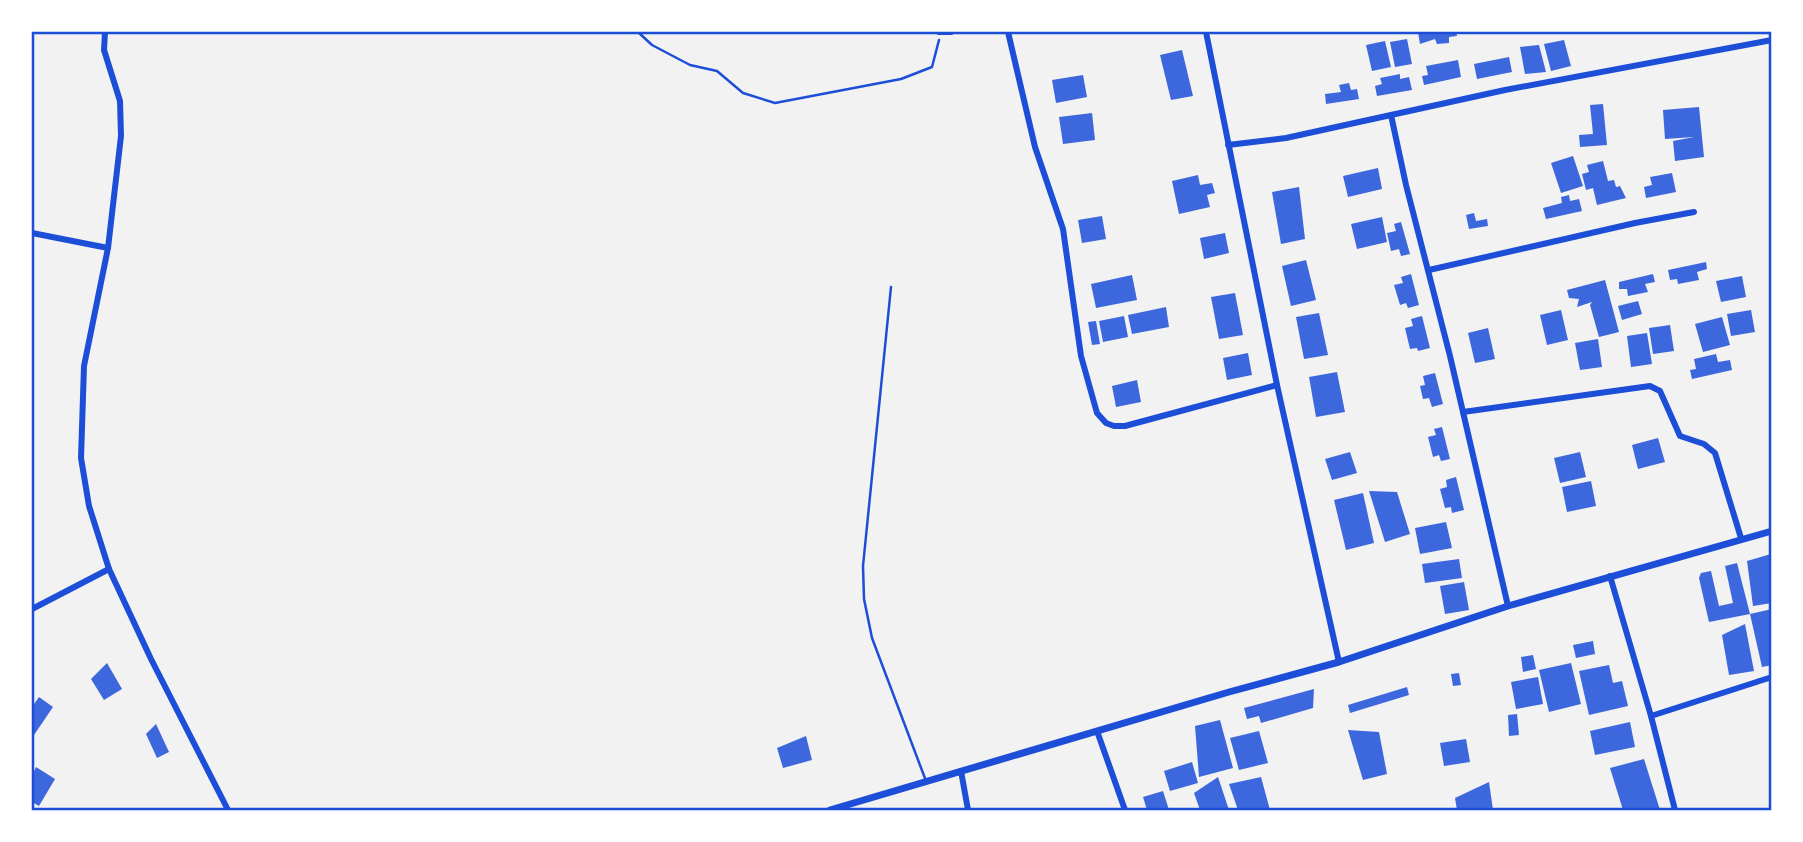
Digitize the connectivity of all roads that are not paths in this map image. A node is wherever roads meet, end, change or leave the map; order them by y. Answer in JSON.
{"nodes":[{"id":1,"x":105,"y":32,"type":"edge"},
{"id":2,"x":940,"y":32,"type":"edge"},
{"id":3,"x":951,"y":32,"type":"edge"},
{"id":4,"x":1008,"y":32,"type":"edge"},
{"id":5,"x":1206,"y":32,"type":"edge"},
{"id":6,"x":1772,"y":40,"type":"edge"},
{"id":7,"x":1391,"y":115,"type":"junction"},
{"id":8,"x":1228,"y":145,"type":"junction"},
{"id":9,"x":1694,"y":212,"type":"dead end"},
{"id":10,"x":32,"y":233,"type":"edge"},
{"id":11,"x":108,"y":248,"type":"junction"},
{"id":12,"x":1429,"y":270,"type":"junction"},
{"id":13,"x":891,"y":287,"type":"dead end"},
{"id":14,"x":1276,"y":385,"type":"junction"},
{"id":15,"x":1463,"y":412,"type":"junction"},
{"id":16,"x":1772,"y":531,"type":"edge"},
{"id":17,"x":1741,"y":538,"type":"junction"},
{"id":18,"x":109,"y":569,"type":"junction"},
{"id":19,"x":1610,"y":576,"type":"junction"},
{"id":20,"x":1507,"y":606,"type":"junction"},
{"id":21,"x":32,"y":609,"type":"edge"},
{"id":22,"x":1339,"y":662,"type":"junction"},
{"id":23,"x":1772,"y":677,"type":"edge"},
{"id":24,"x":1651,"y":716,"type":"junction"},
{"id":25,"x":1097,"y":732,"type":"junction"},
{"id":26,"x":961,"y":771,"type":"junction"},
{"id":27,"x":926,"y":781,"type":"junction"},
{"id":28,"x":228,"y":810,"type":"edge"},
{"id":29,"x":830,"y":810,"type":"edge"},
{"id":30,"x":968,"y":810,"type":"edge"},
{"id":31,"x":1125,"y":810,"type":"edge"},
{"id":32,"x":1675,"y":810,"type":"edge"}],
"edges":[{"from":1,"to":11,"type":"street"},
{"from":2,"to":3,"type":"street"},
{"from":4,"to":14,"type":"street"},
{"from":5,"to":8,"type":"street"},
{"from":6,"to":7,"type":"street"},
{"from":7,"to":8,"type":"street"},
{"from":7,"to":12,"type":"street"},
{"from":8,"to":14,"type":"street"},
{"from":9,"to":12,"type":"street"},
{"from":10,"to":11,"type":"street"},
{"from":11,"to":18,"type":"street"},
{"from":12,"to":15,"type":"street"},
{"from":13,"to":27,"type":"lane"},
{"from":14,"to":22,"type":"street"},
{"from":15,"to":17,"type":"street"},
{"from":15,"to":20,"type":"street"},
{"from":16,"to":17,"type":"street"},
{"from":17,"to":19,"type":"street"},
{"from":18,"to":21,"type":"street"},
{"from":18,"to":28,"type":"street"},
{"from":19,"to":20,"type":"street"},
{"from":19,"to":24,"type":"street"},
{"from":20,"to":22,"type":"street"},
{"from":22,"to":25,"type":"street"},
{"from":23,"to":24,"type":"street"},
{"from":24,"to":32,"type":"street"},
{"from":25,"to":26,"type":"street"},
{"from":25,"to":31,"type":"street"},
{"from":26,"to":27,"type":"street"},
{"from":26,"to":30,"type":"street"},
{"from":27,"to":29,"type":"street"}]}
